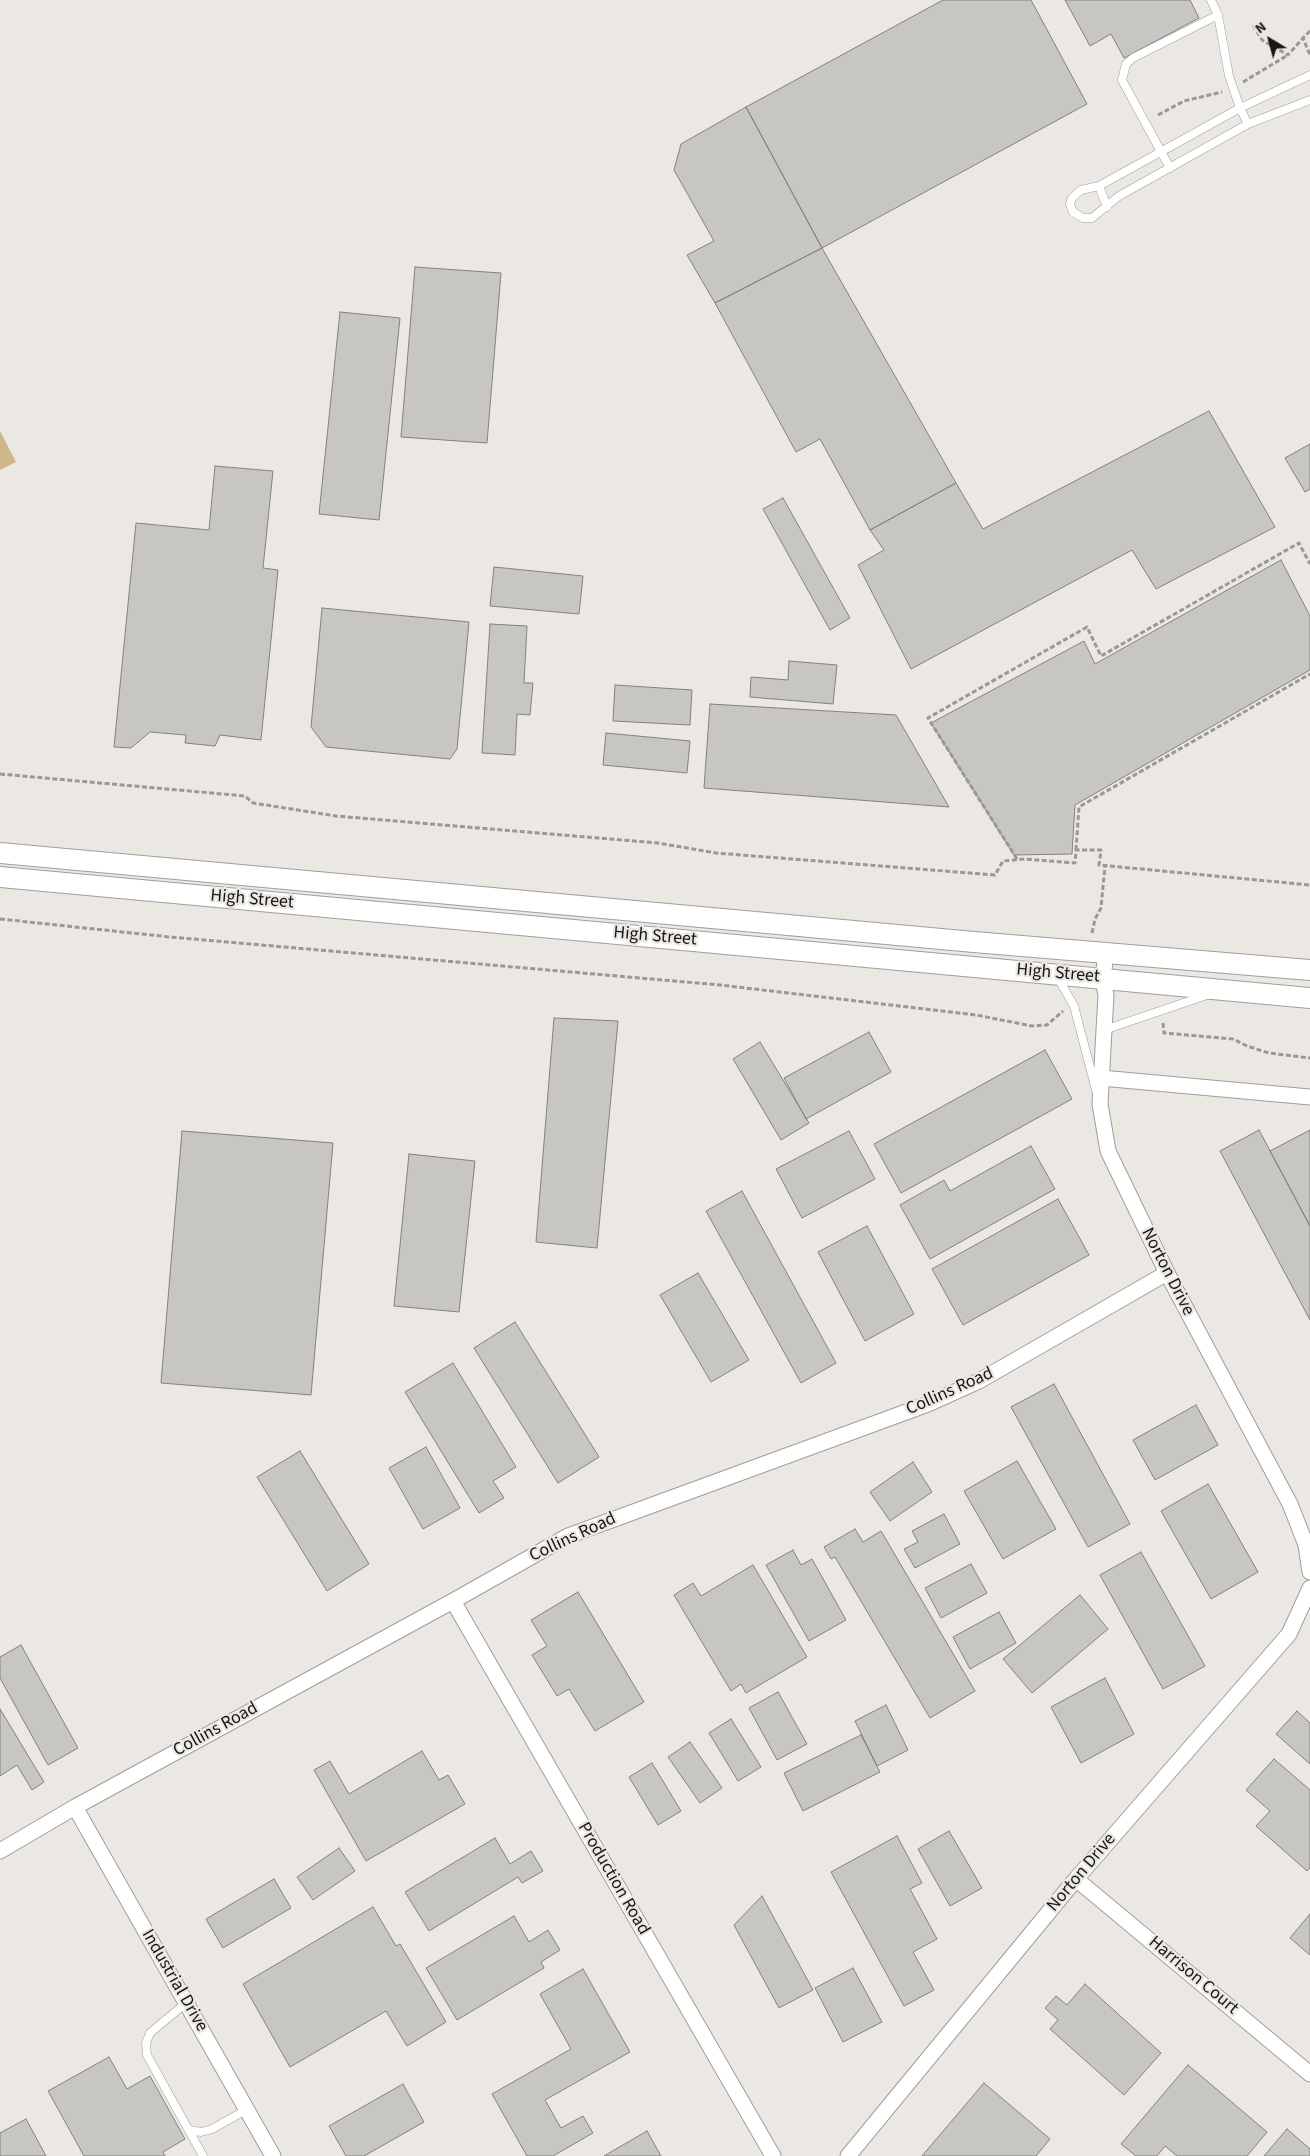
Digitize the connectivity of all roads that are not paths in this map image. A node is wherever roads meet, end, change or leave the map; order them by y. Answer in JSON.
{"nodes":[{"id":1,"x":1211,"y":0,"type":"edge"},
{"id":2,"x":1218,"y":15,"type":"junction"},
{"id":3,"x":1310,"y":75,"type":"edge"},
{"id":4,"x":1310,"y":100,"type":"edge"},
{"id":5,"x":1240,"y":108,"type":"junction"},
{"id":6,"x":1248,"y":124,"type":"junction"},
{"id":7,"x":1162,"y":152,"type":"junction"},
{"id":8,"x":1170,"y":168,"type":"junction"},
{"id":9,"x":1099,"y":186,"type":"junction"},
{"id":10,"x":1107,"y":207,"type":"junction"},
{"id":11,"x":0,"y":852,"type":"edge"},
{"id":12,"x":0,"y":877,"type":"edge"},
{"id":13,"x":1106,"y":954,"type":"junction"},
{"id":14,"x":1310,"y":970,"type":"edge"},
{"id":15,"x":1056,"y":973,"type":"junction"},
{"id":16,"x":1103,"y":978,"type":"junction"},
{"id":17,"x":1224,"y":989,"type":"junction"},
{"id":18,"x":1310,"y":998,"type":"edge"},
{"id":19,"x":1104,"y":1030,"type":"junction"},
{"id":20,"x":1101,"y":1078,"type":"junction"},
{"id":21,"x":1310,"y":1097,"type":"edge"},
{"id":22,"x":1100,"y":1104,"type":"junction"},
{"id":23,"x":1167,"y":1273,"type":"junction"},
{"id":24,"x":1310,"y":1572,"type":"edge"},
{"id":25,"x":1310,"y":1588,"type":"edge"},
{"id":26,"x":453,"y":1601,"type":"junction"},
{"id":27,"x":75,"y":1807,"type":"junction"},
{"id":28,"x":0,"y":1851,"type":"edge"},
{"id":29,"x":1076,"y":1879,"type":"junction"},
{"id":30,"x":186,"y":2003,"type":"junction"},
{"id":31,"x":1310,"y":2074,"type":"edge"},
{"id":32,"x":246,"y":2110,"type":"junction"},
{"id":33,"x":189,"y":2130,"type":"junction"},
{"id":34,"x":203,"y":2156,"type":"edge"},
{"id":35,"x":273,"y":2156,"type":"edge"},
{"id":36,"x":773,"y":2156,"type":"edge"},
{"id":37,"x":848,"y":2156,"type":"edge"}],
"edges":[{"from":1,"to":2,"type":"lane"},
{"from":2,"to":5,"type":"lane"},
{"from":2,"to":7,"type":"lane"},
{"from":3,"to":5,"type":"lane"},
{"from":4,"to":6,"type":"lane"},
{"from":5,"to":6,"type":"lane"},
{"from":5,"to":7,"type":"lane"},
{"from":6,"to":8,"type":"lane"},
{"from":7,"to":8,"type":"lane"},
{"from":7,"to":9,"type":"lane"},
{"from":8,"to":10,"type":"lane"},
{"from":9,"to":10,"type":"lane"},
{"from":9,"to":10,"type":"lane"},
{"from":11,"to":13,"type":"main road","name":"High Street"},
{"from":12,"to":15,"type":"main road","name":"High Street"},
{"from":13,"to":14,"type":"main road","name":"High Street"},
{"from":13,"to":16,"type":"street","name":"Norton Drive"},
{"from":15,"to":16,"type":"main road","name":"High Street"},
{"from":15,"to":22,"type":"lane"},
{"from":16,"to":17,"type":"main road","name":"High Street"},
{"from":16,"to":19,"type":"street","name":"Norton Drive"},
{"from":17,"to":18,"type":"main road","name":"High Street"},
{"from":17,"to":19,"type":"lane"},
{"from":19,"to":20,"type":"street","name":"Norton Drive"},
{"from":20,"to":21,"type":"street"},
{"from":20,"to":22,"type":"street","name":"Norton Drive"},
{"from":22,"to":23,"type":"street","name":"Norton Drive"},
{"from":23,"to":24,"type":"street","name":"Norton Drive"},
{"from":23,"to":26,"type":"street","name":"Collins Road"},
{"from":25,"to":29,"type":"street","name":"Norton Drive"},
{"from":26,"to":27,"type":"street","name":"Collins Road"},
{"from":26,"to":36,"type":"street","name":"Production Road"},
{"from":27,"to":28,"type":"street","name":"Collins Road"},
{"from":27,"to":30,"type":"street","name":"Industrial Drive"},
{"from":29,"to":31,"type":"street","name":"Harrison Court"},
{"from":29,"to":37,"type":"street","name":"Norton Drive"},
{"from":30,"to":32,"type":"street","name":"Industrial Drive"},
{"from":30,"to":33,"type":"lane"},
{"from":32,"to":33,"type":"lane"},
{"from":32,"to":35,"type":"street","name":"Industrial Drive"},
{"from":33,"to":34,"type":"lane"}]}
